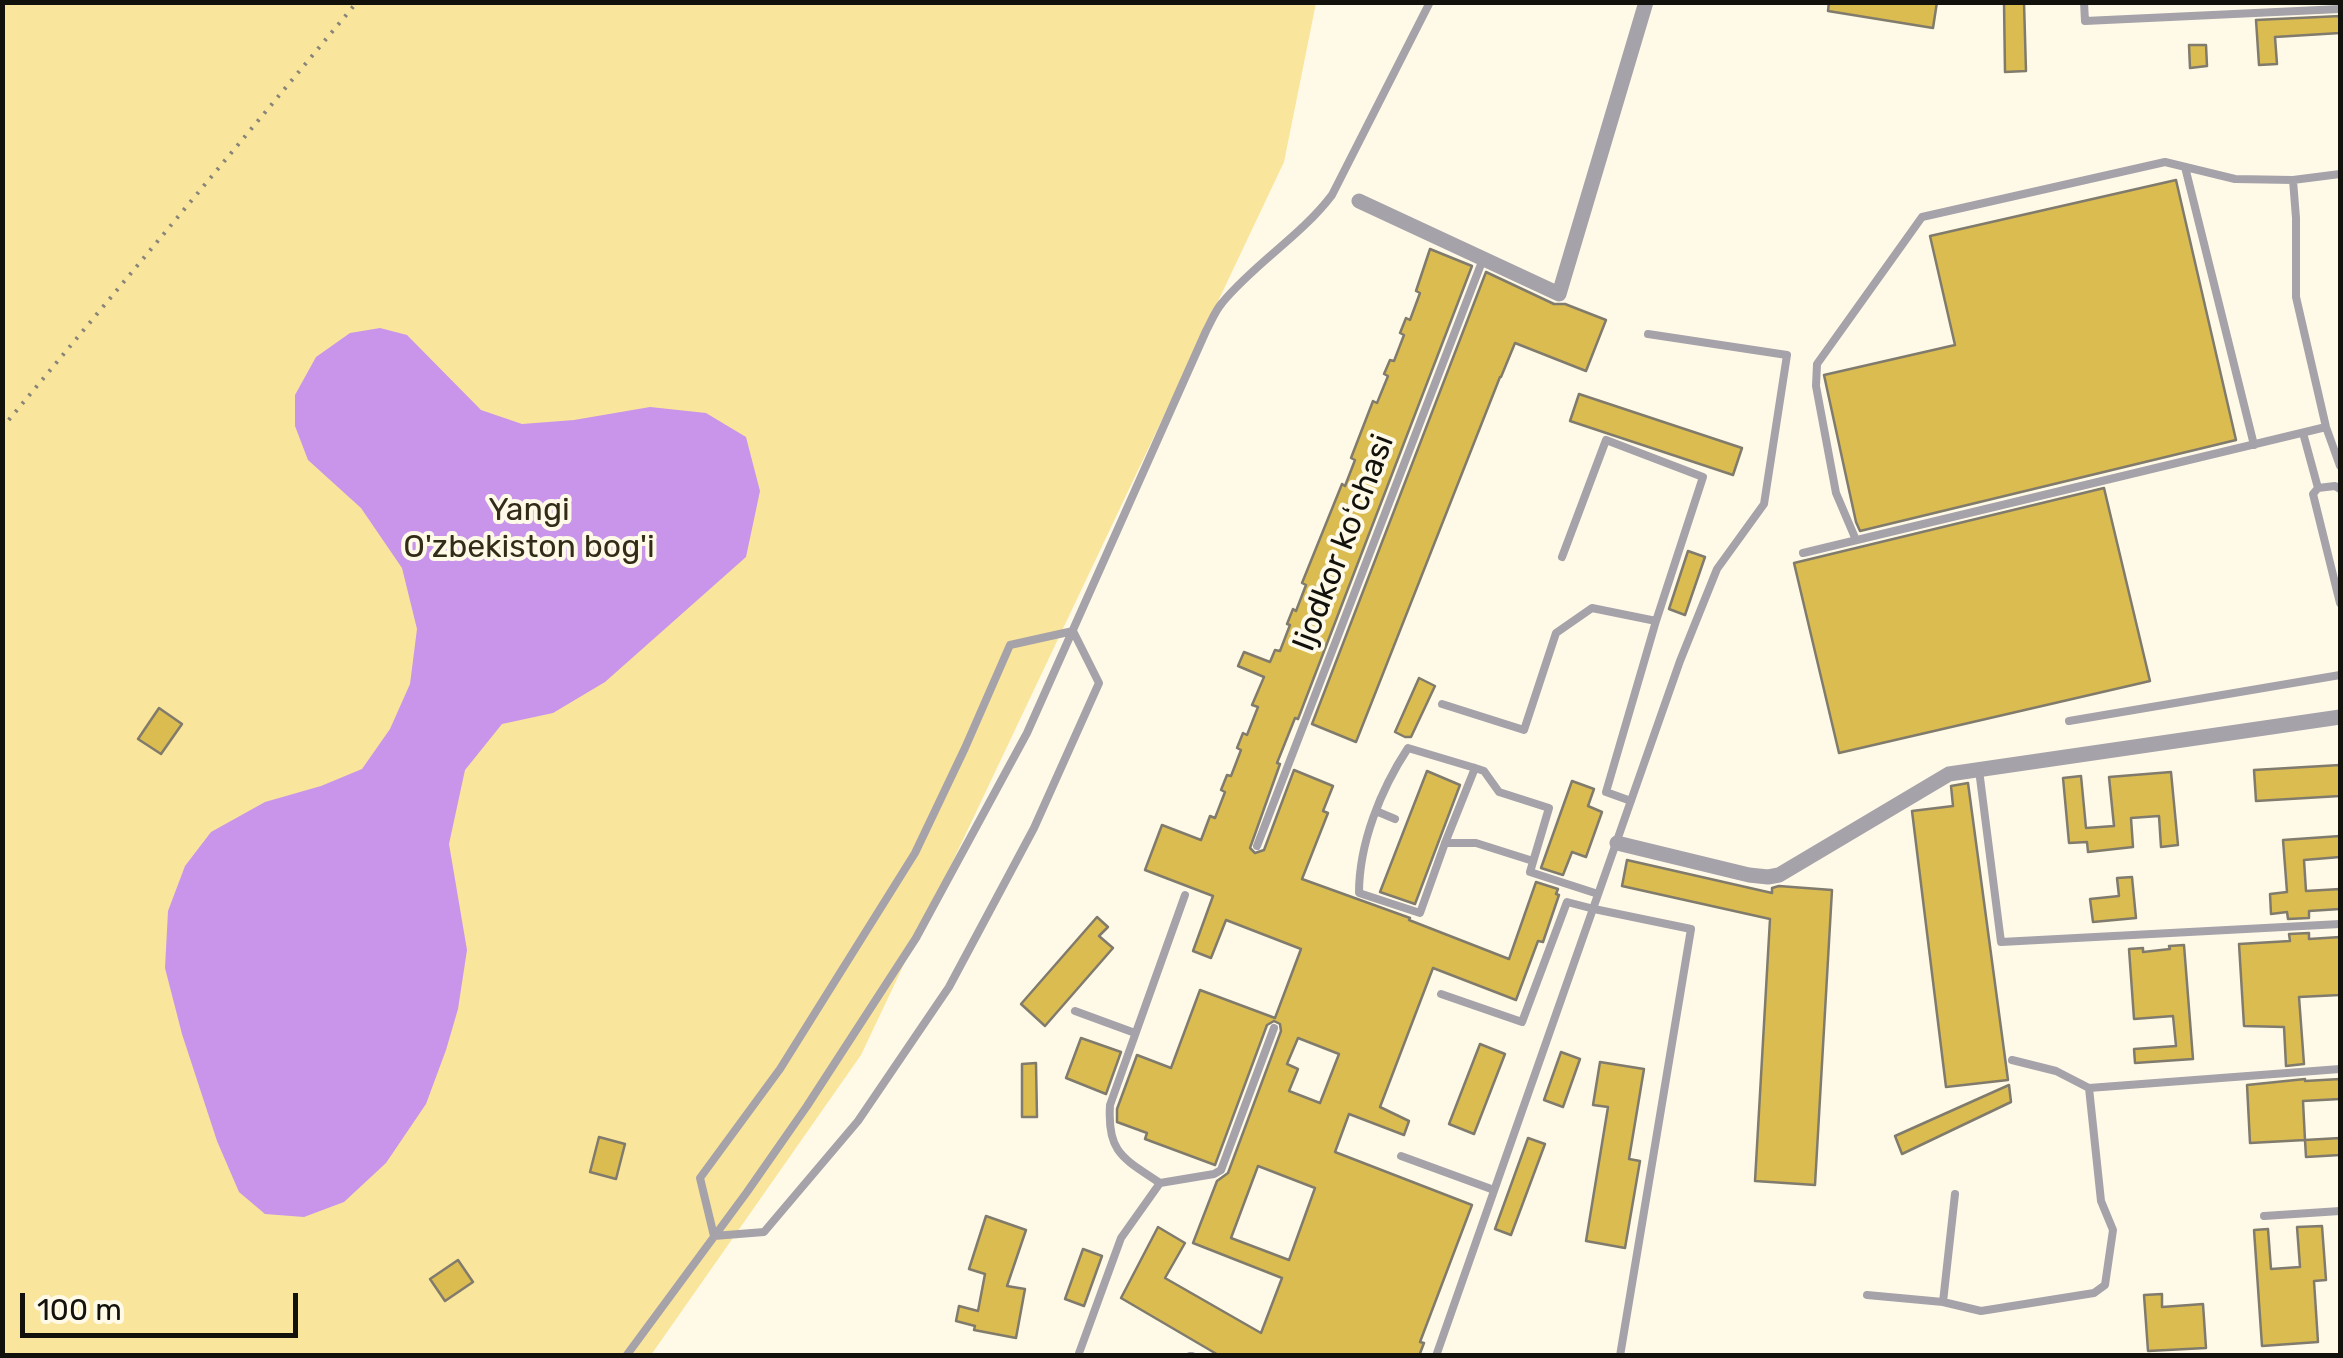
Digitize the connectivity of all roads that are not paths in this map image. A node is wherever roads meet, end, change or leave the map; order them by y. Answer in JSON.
{"nodes":[{"id":1,"x":1430,"y":2,"type":"edge"},
{"id":2,"x":1646,"y":2,"type":"edge"},
{"id":3,"x":2084,"y":2,"type":"edge"},
{"id":4,"x":2340,"y":9,"type":"edge"},
{"id":5,"x":2185,"y":167,"type":"junction"},
{"id":6,"x":2340,"y":174,"type":"edge"},
{"id":7,"x":2293,"y":180,"type":"junction"},
{"id":8,"x":1359,"y":201,"type":"dead end"},
{"id":9,"x":1483,"y":258,"type":"junction"},
{"id":10,"x":1648,"y":334,"type":"dead end"},
{"id":11,"x":2326,"y":427,"type":"junction"},
{"id":12,"x":2303,"y":433,"type":"junction"},
{"id":13,"x":2254,"y":444,"type":"junction"},
{"id":14,"x":2340,"y":466,"type":"edge"},
{"id":15,"x":2318,"y":488,"type":"junction"},
{"id":16,"x":2340,"y":489,"type":"edge"},
{"id":17,"x":1856,"y":540,"type":"junction"},
{"id":18,"x":1803,"y":553,"type":"dead end"},
{"id":19,"x":1562,"y":557,"type":"dead end"},
{"id":20,"x":2340,"y":602,"type":"edge"},
{"id":21,"x":1656,"y":621,"type":"junction"},
{"id":22,"x":1073,"y":630,"type":"junction"},
{"id":23,"x":2340,"y":673,"type":"edge"},
{"id":24,"x":1442,"y":704,"type":"dead end"},
{"id":25,"x":2340,"y":718,"type":"edge"},
{"id":26,"x":2069,"y":722,"type":"dead end"},
{"id":27,"x":1475,"y":768,"type":"junction"},
{"id":28,"x":1978,"y":770,"type":"junction"},
{"id":29,"x":1631,"y":801,"type":"junction"},
{"id":30,"x":1376,"y":811,"type":"junction"},
{"id":31,"x":1395,"y":819,"type":"dead end"},
{"id":32,"x":1445,"y":842,"type":"junction"},
{"id":33,"x":1617,"y":844,"type":"junction"},
{"id":34,"x":1257,"y":846,"type":"dead end"},
{"id":35,"x":1533,"y":861,"type":"junction"},
{"id":36,"x":1598,"y":894,"type":"junction"},
{"id":37,"x":1185,"y":895,"type":"dead end"},
{"id":38,"x":1594,"y":910,"type":"junction"},
{"id":39,"x":2340,"y":924,"type":"edge"},
{"id":40,"x":1440,"y":994,"type":"dead end"},
{"id":41,"x":1075,"y":1011,"type":"dead end"},
{"id":42,"x":1274,"y":1028,"type":"dead end"},
{"id":43,"x":1135,"y":1033,"type":"junction"},
{"id":44,"x":2012,"y":1060,"type":"dead end"},
{"id":45,"x":2340,"y":1069,"type":"edge"},
{"id":46,"x":2089,"y":1088,"type":"junction"},
{"id":47,"x":1402,"y":1156,"type":"dead end"},
{"id":48,"x":1160,"y":1183,"type":"junction"},
{"id":49,"x":1494,"y":1190,"type":"junction"},
{"id":50,"x":1955,"y":1194,"type":"dead end"},
{"id":51,"x":2340,"y":1211,"type":"edge"},
{"id":52,"x":2264,"y":1216,"type":"dead end"},
{"id":53,"x":714,"y":1236,"type":"junction"},
{"id":54,"x":1866,"y":1295,"type":"dead end"},
{"id":55,"x":1942,"y":1302,"type":"junction"},
{"id":56,"x":626,"y":1356,"type":"edge"},
{"id":57,"x":1078,"y":1356,"type":"edge"},
{"id":58,"x":1436,"y":1356,"type":"edge"},
{"id":59,"x":1620,"y":1356,"type":"edge"}],
"edges":[{"from":1,"to":22,"type":"lane"},
{"from":2,"to":9,"type":"street"},
{"from":3,"to":4,"type":"lane"},
{"from":5,"to":7,"type":"lane"},
{"from":5,"to":13,"type":"lane"},
{"from":5,"to":17,"type":"lane"},
{"from":6,"to":7,"type":"lane"},
{"from":7,"to":11,"type":"lane"},
{"from":8,"to":9,"type":"street"},
{"from":9,"to":34,"type":"lane","name":"Ijodkor koʻchasi"},
{"from":10,"to":29,"type":"lane"},
{"from":11,"to":12,"type":"lane"},
{"from":11,"to":14,"type":"lane"},
{"from":12,"to":13,"type":"lane"},
{"from":12,"to":15,"type":"lane"},
{"from":13,"to":17,"type":"lane"},
{"from":15,"to":16,"type":"lane"},
{"from":15,"to":20,"type":"lane"},
{"from":17,"to":18,"type":"lane"},
{"from":19,"to":21,"type":"lane"},
{"from":21,"to":24,"type":"lane"},
{"from":21,"to":29,"type":"lane"},
{"from":22,"to":53,"type":"lane"},
{"from":22,"to":53,"type":"lane"},
{"from":22,"to":53,"type":"lane"},
{"from":23,"to":26,"type":"lane"},
{"from":25,"to":28,"type":"street"},
{"from":27,"to":30,"type":"lane"},
{"from":27,"to":32,"type":"lane"},
{"from":27,"to":35,"type":"lane"},
{"from":28,"to":33,"type":"street"},
{"from":28,"to":39,"type":"lane"},
{"from":29,"to":33,"type":"lane"},
{"from":30,"to":31,"type":"lane"},
{"from":30,"to":32,"type":"lane"},
{"from":32,"to":35,"type":"lane"},
{"from":33,"to":36,"type":"lane"},
{"from":35,"to":36,"type":"lane"},
{"from":36,"to":38,"type":"lane"},
{"from":37,"to":43,"type":"lane"},
{"from":38,"to":40,"type":"lane"},
{"from":38,"to":49,"type":"lane"},
{"from":38,"to":59,"type":"lane"},
{"from":41,"to":43,"type":"lane"},
{"from":42,"to":48,"type":"lane"},
{"from":43,"to":48,"type":"lane"},
{"from":44,"to":46,"type":"lane"},
{"from":45,"to":46,"type":"lane"},
{"from":46,"to":55,"type":"lane"},
{"from":47,"to":49,"type":"lane"},
{"from":48,"to":57,"type":"lane"},
{"from":49,"to":58,"type":"lane"},
{"from":50,"to":55,"type":"lane"},
{"from":51,"to":52,"type":"lane"},
{"from":53,"to":56,"type":"lane"},
{"from":54,"to":55,"type":"lane"}]}
